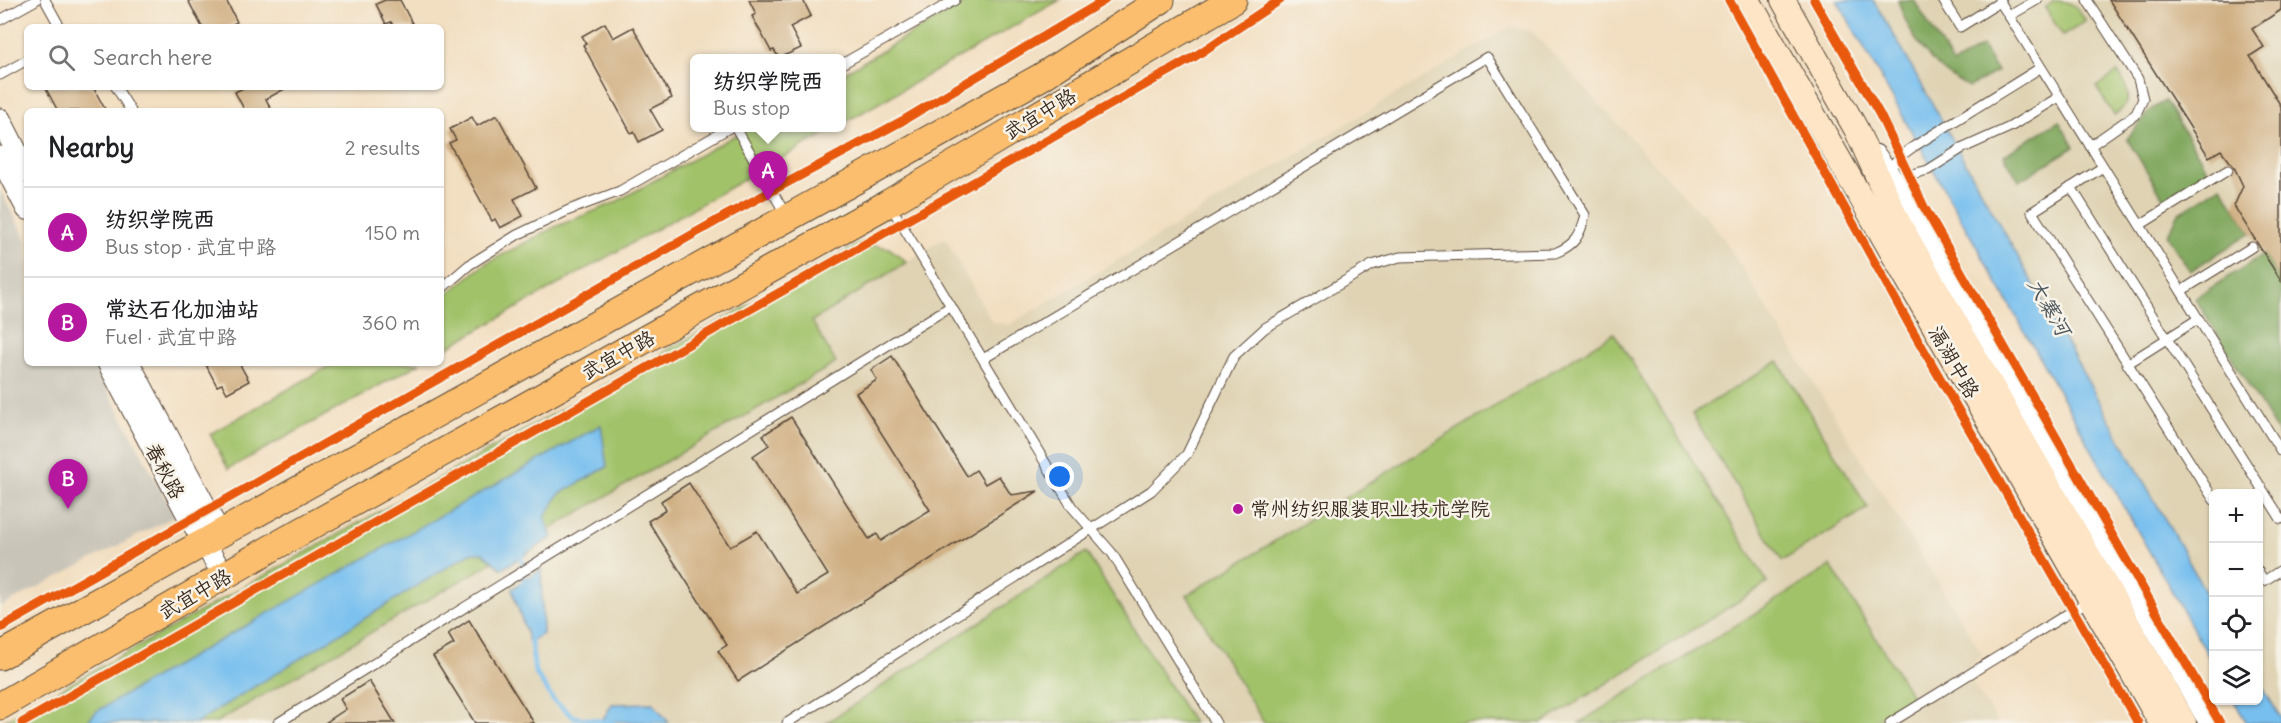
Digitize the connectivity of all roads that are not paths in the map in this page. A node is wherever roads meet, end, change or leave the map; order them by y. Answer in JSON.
{"nodes":[{"id":1,"x":36,"y":0,"type":"edge"},
{"id":2,"x":45,"y":0,"type":"edge"},
{"id":3,"x":955,"y":0,"type":"edge"},
{"id":4,"x":1161,"y":0,"type":"edge"},
{"id":5,"x":1233,"y":0,"type":"edge"},
{"id":6,"x":1748,"y":0,"type":"edge"},
{"id":7,"x":1783,"y":0,"type":"edge"},
{"id":8,"x":1943,"y":0,"type":"edge"},
{"id":9,"x":2037,"y":0,"type":"edge"},
{"id":10,"x":2087,"y":0,"type":"edge"},
{"id":11,"x":2000,"y":1,"type":"edge"},
{"id":12,"x":2009,"y":16,"type":"junction"},
{"id":13,"x":0,"y":20,"type":"edge"},
{"id":14,"x":58,"y":24,"type":"edge"},
{"id":15,"x":24,"y":62,"type":"edge"},
{"id":16,"x":846,"y":62,"type":"edge"},
{"id":17,"x":2040,"y":68,"type":"junction"},
{"id":18,"x":0,"y":75,"type":"edge"},
{"id":19,"x":118,"y":90,"type":"edge"},
{"id":20,"x":2059,"y":97,"type":"junction"},
{"id":21,"x":129,"y":108,"type":"edge"},
{"id":22,"x":0,"y":119,"type":"edge"},
{"id":23,"x":722,"y":132,"type":"edge"},
{"id":24,"x":738,"y":132,"type":"edge"},
{"id":25,"x":2090,"y":146,"type":"junction"},
{"id":26,"x":0,"y":157,"type":"edge"},
{"id":27,"x":24,"y":166,"type":"edge"},
{"id":28,"x":2103,"y":167,"type":"junction"},
{"id":29,"x":2228,"y":170,"type":"dead end"},
{"id":30,"x":1886,"y":177,"type":"junction"},
{"id":31,"x":2071,"y":187,"type":"junction"},
{"id":32,"x":24,"y":202,"type":"edge"},
{"id":33,"x":889,"y":203,"type":"junction"},
{"id":34,"x":788,"y":218,"type":"junction"},
{"id":35,"x":2140,"y":225,"type":"junction"},
{"id":36,"x":2252,"y":247,"type":"dead end"},
{"id":37,"x":444,"y":286,"type":"edge"},
{"id":38,"x":2181,"y":291,"type":"junction"},
{"id":39,"x":951,"y":306,"type":"junction"},
{"id":40,"x":2198,"y":319,"type":"junction"},
{"id":41,"x":2167,"y":338,"type":"junction"},
{"id":42,"x":983,"y":359,"type":"junction"},
{"id":43,"x":2127,"y":364,"type":"junction"},
{"id":44,"x":110,"y":366,"type":"edge"},
{"id":45,"x":130,"y":366,"type":"edge"},
{"id":46,"x":2281,"y":451,"type":"edge"},
{"id":47,"x":2209,"y":492,"type":"edge"},
{"id":48,"x":2281,"y":519,"type":"edge"},
{"id":49,"x":1093,"y":531,"type":"junction"},
{"id":50,"x":212,"y":537,"type":"junction"},
{"id":51,"x":2281,"y":570,"type":"edge"},
{"id":52,"x":225,"y":578,"type":"junction"},
{"id":53,"x":2263,"y":578,"type":"edge"},
{"id":54,"x":2098,"y":596,"type":"junction"},
{"id":55,"x":0,"y":656,"type":"edge"},
{"id":56,"x":0,"y":706,"type":"edge"},
{"id":57,"x":278,"y":723,"type":"edge"},
{"id":58,"x":787,"y":723,"type":"edge"},
{"id":59,"x":1216,"y":723,"type":"edge"},
{"id":60,"x":1890,"y":723,"type":"edge"},
{"id":61,"x":2160,"y":723,"type":"edge"},
{"id":62,"x":2184,"y":723,"type":"edge"},
{"id":63,"x":2210,"y":723,"type":"edge"}],
"edges":[{"from":1,"to":13,"type":"lane"},
{"from":2,"to":14,"type":"lane"},
{"from":3,"to":16,"type":"lane"},
{"from":4,"to":34,"type":"main road","name":"武宜中路"},
{"from":5,"to":33,"type":"main road","name":"武宜中路"},
{"from":6,"to":54,"type":"main road","name":"滆湖中路"},
{"from":7,"to":30,"type":"main road","name":"滆湖中路"},
{"from":8,"to":11,"type":"lane"},
{"from":9,"to":12,"type":"lane"},
{"from":10,"to":25,"type":"lane"},
{"from":11,"to":12,"type":"lane"},
{"from":12,"to":17,"type":"lane"},
{"from":15,"to":18,"type":"lane"},
{"from":17,"to":20,"type":"lane"},
{"from":17,"to":30,"type":"lane"},
{"from":19,"to":21,"type":"lane"},
{"from":20,"to":25,"type":"lane"},
{"from":20,"to":30,"type":"lane"},
{"from":22,"to":27,"type":"street"},
{"from":23,"to":37,"type":"lane"},
{"from":24,"to":34,"type":"lane"},
{"from":25,"to":28,"type":"lane"},
{"from":26,"to":32,"type":"street"},
{"from":28,"to":31,"type":"lane"},
{"from":28,"to":35,"type":"lane"},
{"from":29,"to":35,"type":"lane"},
{"from":30,"to":54,"type":"main road","name":"滆湖中路"},
{"from":30,"to":63,"type":"street"},
{"from":31,"to":41,"type":"lane"},
{"from":31,"to":43,"type":"lane"},
{"from":33,"to":39,"type":"lane"},
{"from":33,"to":52,"type":"main road","name":"武宜中路"},
{"from":34,"to":50,"type":"main road","name":"武宜中路"},
{"from":35,"to":38,"type":"lane"},
{"from":36,"to":38,"type":"lane"},
{"from":38,"to":40,"type":"lane"},
{"from":39,"to":42,"type":"lane"},
{"from":39,"to":57,"type":"lane"},
{"from":40,"to":41,"type":"lane"},
{"from":40,"to":46,"type":"lane"},
{"from":41,"to":43,"type":"lane"},
{"from":41,"to":48,"type":"lane"},
{"from":42,"to":49,"type":"lane"},
{"from":42,"to":49,"type":"lane"},
{"from":43,"to":47,"type":"lane"},
{"from":44,"to":50,"type":"street","name":"春秋路"},
{"from":45,"to":50,"type":"street","name":"春秋路"},
{"from":49,"to":58,"type":"lane"},
{"from":49,"to":59,"type":"lane"},
{"from":50,"to":52,"type":"street","name":"春秋路"},
{"from":50,"to":55,"type":"main road","name":"武宜中路"},
{"from":51,"to":53,"type":"lane"},
{"from":52,"to":56,"type":"main road","name":"武宜中路"},
{"from":54,"to":60,"type":"lane"},
{"from":54,"to":61,"type":"main road","name":"滆湖中路"},
{"from":54,"to":62,"type":"main road","name":"滆湖中路"}]}
